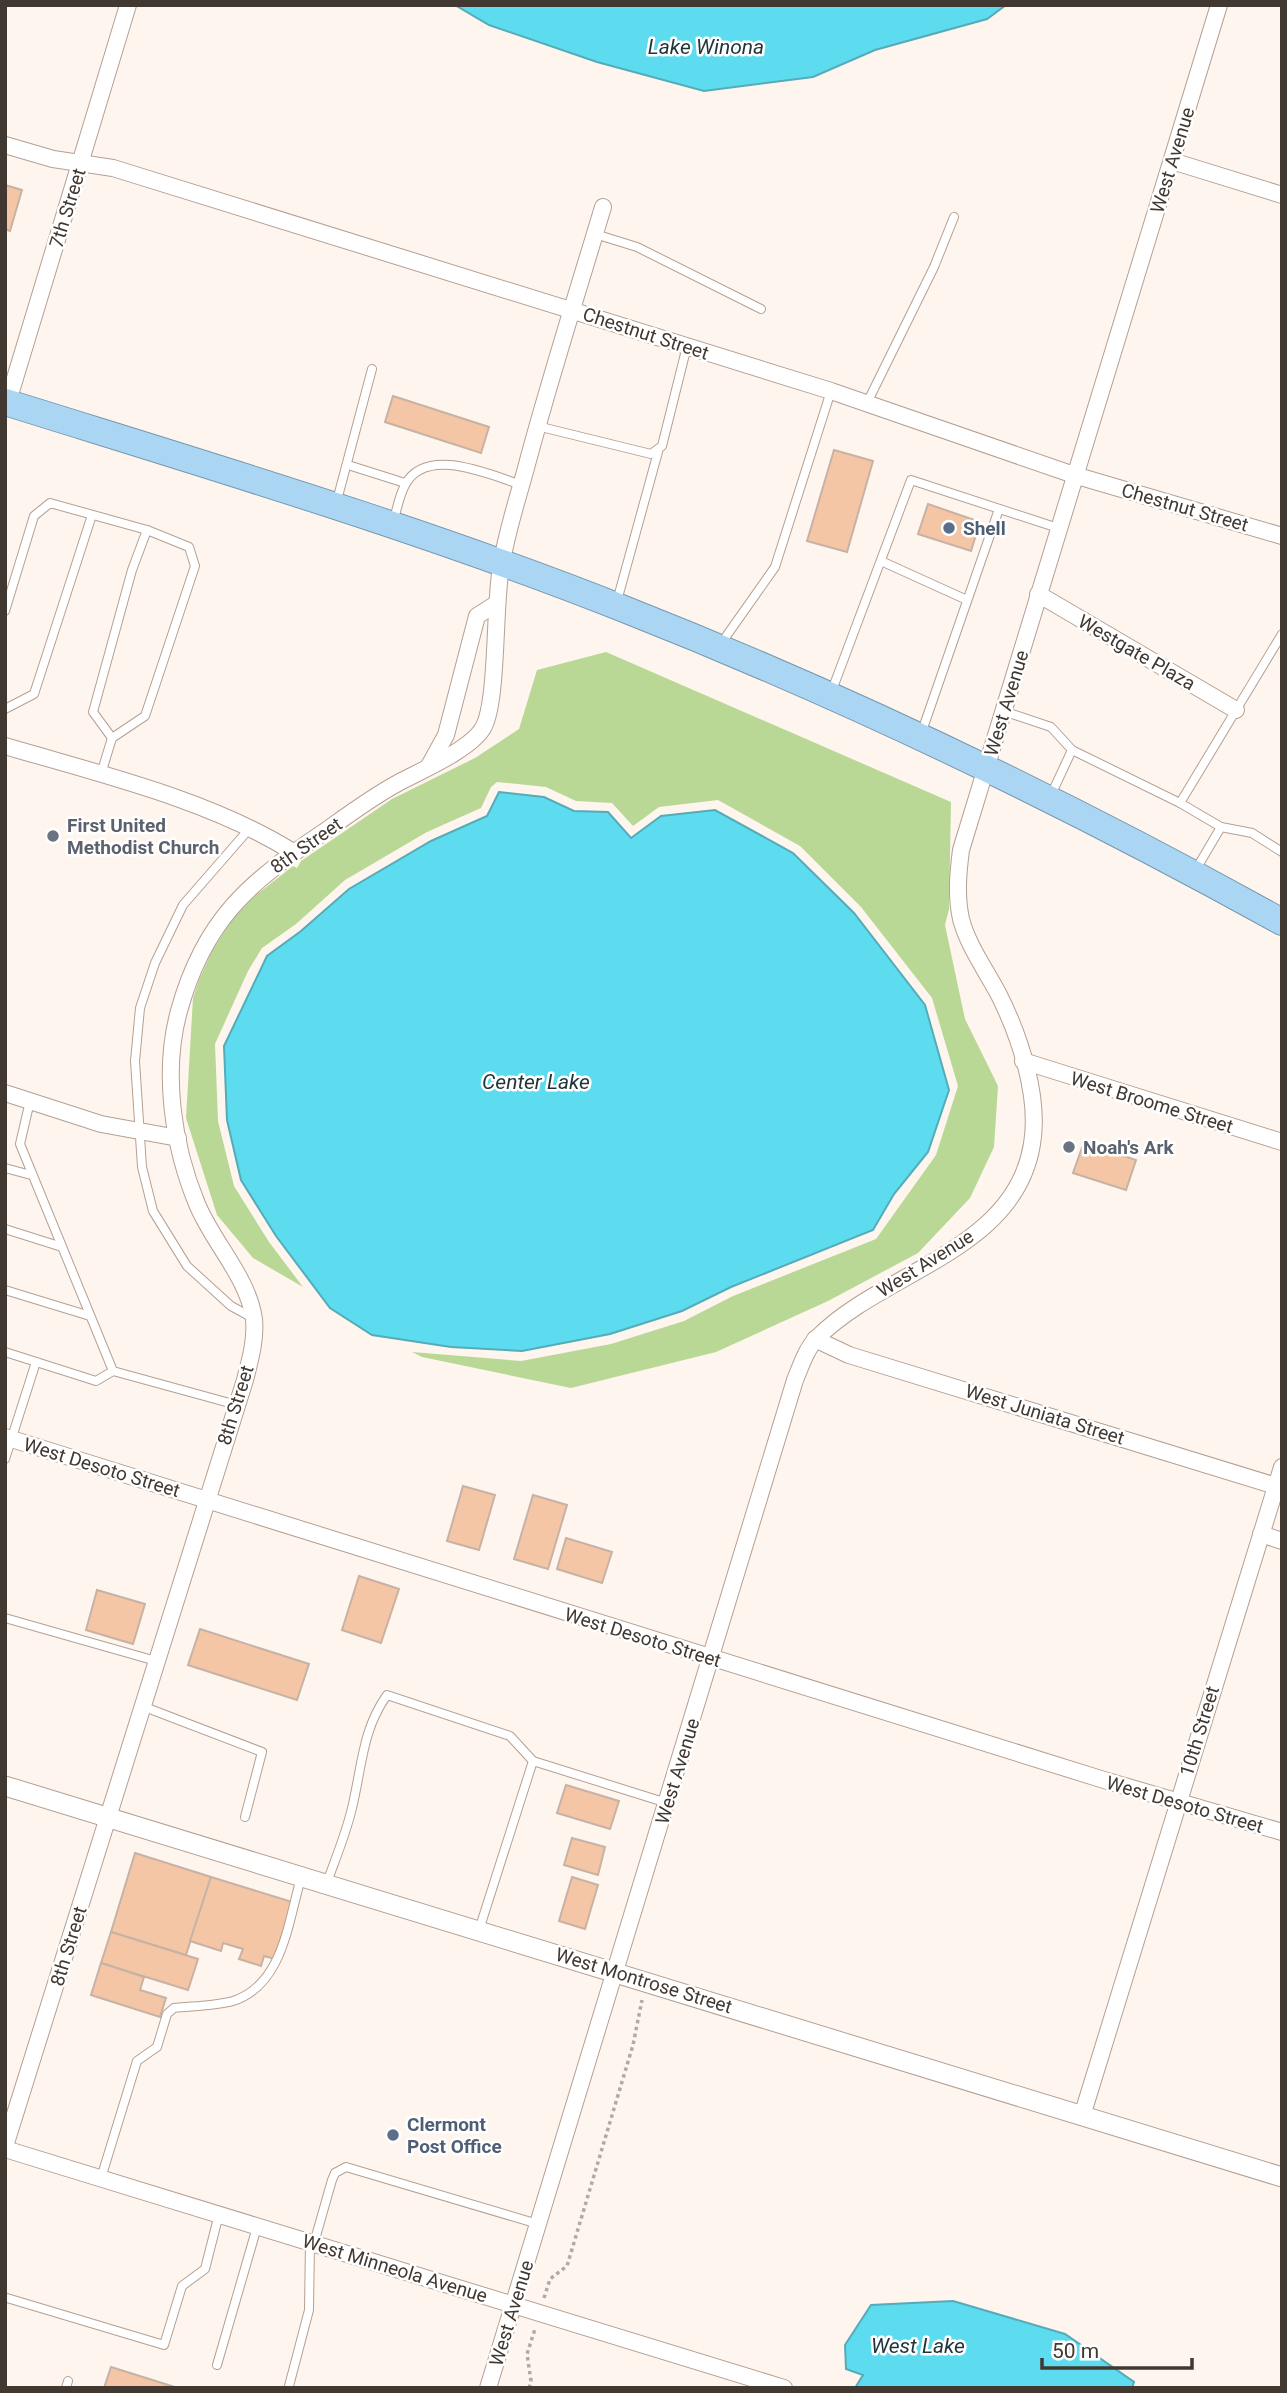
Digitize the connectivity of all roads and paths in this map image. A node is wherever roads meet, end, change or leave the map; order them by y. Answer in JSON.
{"nodes":[{"id":1,"x":128,"y":5,"type":"edge"},
{"id":2,"x":1219,"y":5,"type":"edge"},
{"id":3,"x":5,"y":145,"type":"edge"},
{"id":4,"x":1172,"y":161,"type":"junction"},
{"id":5,"x":80,"y":162,"type":"junction"},
{"id":6,"x":1282,"y":195,"type":"edge"},
{"id":7,"x":603,"y":207,"type":"dead end"},
{"id":8,"x":954,"y":217,"type":"dead end"},
{"id":9,"x":595,"y":234,"type":"junction"},
{"id":10,"x":572,"y":309,"type":"junction"},
{"id":11,"x":761,"y":309,"type":"dead end"},
{"id":12,"x":687,"y":346,"type":"junction"},
{"id":13,"x":372,"y":369,"type":"dead end"},
{"id":14,"x":831,"y":391,"type":"junction"},
{"id":15,"x":867,"y":403,"type":"junction"},
{"id":16,"x":6,"y":405,"type":"edge"},
{"id":17,"x":537,"y":426,"type":"junction"},
{"id":18,"x":658,"y":452,"type":"junction"},
{"id":19,"x":348,"y":465,"type":"junction"},
{"id":20,"x":1074,"y":475,"type":"junction"},
{"id":21,"x":405,"y":483,"type":"junction"},
{"id":22,"x":522,"y":485,"type":"junction"},
{"id":23,"x":335,"y":507,"type":"junction"},
{"id":24,"x":999,"y":509,"type":"junction"},
{"id":25,"x":92,"y":514,"type":"junction"},
{"id":26,"x":392,"y":525,"type":"junction"},
{"id":27,"x":1058,"y":528,"type":"junction"},
{"id":28,"x":147,"y":530,"type":"junction"},
{"id":29,"x":1282,"y":536,"type":"edge"},
{"id":30,"x":881,"y":561,"type":"junction"},
{"id":31,"x":501,"y":564,"type":"junction"},
{"id":32,"x":1038,"y":594,"type":"junction"},
{"id":33,"x":967,"y":600,"type":"junction"},
{"id":34,"x":496,"y":604,"type":"junction"},
{"id":35,"x":616,"y":606,"type":"junction"},
{"id":36,"x":5,"y":611,"type":"edge"},
{"id":37,"x":1282,"y":634,"type":"edge"},
{"id":38,"x":718,"y":648,"type":"junction"},
{"id":39,"x":830,"y":695,"type":"junction"},
{"id":40,"x":5,"y":709,"type":"edge"},
{"id":41,"x":1236,"y":710,"type":"junction"},
{"id":42,"x":1003,"y":711,"type":"junction"},
{"id":43,"x":920,"y":737,"type":"junction"},
{"id":44,"x":112,"y":738,"type":"junction"},
{"id":45,"x":5,"y":747,"type":"edge"},
{"id":46,"x":1072,"y":750,"type":"junction"},
{"id":47,"x":429,"y":766,"type":"junction"},
{"id":48,"x":986,"y":768,"type":"junction"},
{"id":49,"x":101,"y":774,"type":"junction"},
{"id":50,"x":1049,"y":799,"type":"junction"},
{"id":51,"x":1180,"y":803,"type":"junction"},
{"id":52,"x":1221,"y":827,"type":"junction"},
{"id":53,"x":250,"y":828,"type":"junction"},
{"id":54,"x":293,"y":852,"type":"junction"},
{"id":55,"x":1282,"y":852,"type":"edge"},
{"id":56,"x":1194,"y":873,"type":"junction"},
{"id":57,"x":1282,"y":922,"type":"edge"},
{"id":58,"x":1023,"y":1061,"type":"junction"},
{"id":59,"x":5,"y":1093,"type":"edge"},
{"id":60,"x":30,"y":1101,"type":"junction"},
{"id":61,"x":140,"y":1132,"type":"junction"},
{"id":62,"x":178,"y":1138,"type":"junction"},
{"id":63,"x":1282,"y":1142,"type":"edge"},
{"id":64,"x":5,"y":1168,"type":"edge"},
{"id":65,"x":31,"y":1175,"type":"junction"},
{"id":66,"x":5,"y":1229,"type":"edge"},
{"id":67,"x":62,"y":1247,"type":"junction"},
{"id":68,"x":5,"y":1290,"type":"edge"},
{"id":69,"x":90,"y":1316,"type":"junction"},
{"id":70,"x":254,"y":1318,"type":"junction"},
{"id":71,"x":815,"y":1339,"type":"junction"},
{"id":72,"x":5,"y":1352,"type":"edge"},
{"id":73,"x":36,"y":1362,"type":"junction"},
{"id":74,"x":113,"y":1371,"type":"junction"},
{"id":75,"x":237,"y":1405,"type":"junction"},
{"id":76,"x":9,"y":1438,"type":"edge"},
{"id":77,"x":5,"y":1459,"type":"edge"},
{"id":78,"x":1282,"y":1466,"type":"edge"},
{"id":79,"x":1276,"y":1486,"type":"junction"},
{"id":80,"x":205,"y":1499,"type":"junction"},
{"id":81,"x":1261,"y":1534,"type":"junction"},
{"id":82,"x":1282,"y":1541,"type":"edge"},
{"id":83,"x":5,"y":1618,"type":"edge"},
{"id":84,"x":711,"y":1658,"type":"junction"},
{"id":85,"x":156,"y":1661,"type":"junction"},
{"id":86,"x":142,"y":1706,"type":"junction"},
{"id":87,"x":533,"y":1761,"type":"junction"},
{"id":88,"x":5,"y":1786,"type":"edge"},
{"id":89,"x":1177,"y":1801,"type":"junction"},
{"id":90,"x":667,"y":1803,"type":"junction"},
{"id":91,"x":245,"y":1817,"type":"dead end"},
{"id":92,"x":108,"y":1818,"type":"junction"},
{"id":93,"x":1282,"y":1832,"type":"edge"},
{"id":94,"x":301,"y":1878,"type":"junction"},
{"id":95,"x":326,"y":1886,"type":"junction"},
{"id":96,"x":479,"y":1930,"type":"junction"},
{"id":97,"x":615,"y":1971,"type":"junction"},
{"id":98,"x":646,"y":1980,"type":"junction"},
{"id":99,"x":1082,"y":2116,"type":"junction"},
{"id":100,"x":5,"y":2147,"type":"edge"},
{"id":101,"x":1282,"y":2177,"type":"edge"},
{"id":102,"x":101,"y":2178,"type":"junction"},
{"id":103,"x":219,"y":2214,"type":"junction"},
{"id":104,"x":538,"y":2224,"type":"junction"},
{"id":105,"x":258,"y":2226,"type":"junction"},
{"id":106,"x":312,"y":2243,"type":"junction"},
{"id":107,"x":8,"y":2298,"type":"dead end"},
{"id":108,"x":544,"y":2299,"type":"dead end"},
{"id":109,"x":514,"y":2304,"type":"junction"},
{"id":110,"x":535,"y":2327,"type":"dead end"},
{"id":111,"x":217,"y":2365,"type":"dead end"},
{"id":112,"x":289,"y":2386,"type":"dead end"},
{"id":113,"x":780,"y":2387,"type":"edge"},
{"id":114,"x":488,"y":2388,"type":"edge"},
{"id":115,"x":529,"y":2388,"type":"edge"}],
"edges":[{"from":1,"to":5,"type":"street","name":"7th Street"},
{"from":2,"to":4,"type":"street","name":"West Avenue"},
{"from":3,"to":5,"type":"street","name":"Chestnut Street"},
{"from":4,"to":6,"type":"street"},
{"from":4,"to":20,"type":"street","name":"West Avenue"},
{"from":5,"to":10,"type":"street","name":"Chestnut Street"},
{"from":5,"to":16,"type":"street","name":"7th Street"},
{"from":7,"to":9,"type":"street","name":"8th Street"},
{"from":8,"to":15,"type":"lane"},
{"from":9,"to":10,"type":"street","name":"8th Street"},
{"from":9,"to":11,"type":"lane"},
{"from":10,"to":12,"type":"street","name":"Chestnut Street"},
{"from":10,"to":17,"type":"street","name":"8th Street"},
{"from":12,"to":14,"type":"street","name":"Chestnut Street"},
{"from":12,"to":18,"type":"lane"},
{"from":13,"to":19,"type":"lane"},
{"from":14,"to":15,"type":"street","name":"Chestnut Street"},
{"from":14,"to":38,"type":"lane"},
{"from":15,"to":20,"type":"street","name":"Chestnut Street"},
{"from":16,"to":23,"type":"highway"},
{"from":17,"to":18,"type":"lane"},
{"from":17,"to":22,"type":"street","name":"8th Street"},
{"from":18,"to":35,"type":"lane"},
{"from":19,"to":21,"type":"lane"},
{"from":19,"to":23,"type":"lane"},
{"from":20,"to":27,"type":"street","name":"West Avenue"},
{"from":20,"to":29,"type":"street","name":"Chestnut Street"},
{"from":21,"to":22,"type":"lane"},
{"from":21,"to":26,"type":"lane"},
{"from":22,"to":31,"type":"street","name":"8th Street"},
{"from":23,"to":26,"type":"highway"},
{"from":24,"to":27,"type":"lane"},
{"from":24,"to":30,"type":"lane"},
{"from":24,"to":33,"type":"lane"},
{"from":25,"to":28,"type":"lane"},
{"from":25,"to":36,"type":"lane"},
{"from":25,"to":40,"type":"lane"},
{"from":26,"to":31,"type":"highway"},
{"from":27,"to":32,"type":"street","name":"West Avenue"},
{"from":28,"to":44,"type":"lane"},
{"from":28,"to":44,"type":"lane"},
{"from":30,"to":33,"type":"lane"},
{"from":30,"to":39,"type":"lane"},
{"from":31,"to":34,"type":"street","name":"8th Street"},
{"from":31,"to":35,"type":"highway"},
{"from":32,"to":41,"type":"street","name":"Westgate Plaza"},
{"from":32,"to":42,"type":"street","name":"West Avenue"},
{"from":33,"to":43,"type":"lane"},
{"from":34,"to":47,"type":"street"},
{"from":34,"to":47,"type":"street","name":"8th Street"},
{"from":35,"to":38,"type":"highway"},
{"from":37,"to":41,"type":"lane"},
{"from":38,"to":39,"type":"highway"},
{"from":39,"to":43,"type":"highway"},
{"from":41,"to":51,"type":"lane"},
{"from":42,"to":46,"type":"lane"},
{"from":42,"to":48,"type":"street","name":"West Avenue"},
{"from":43,"to":48,"type":"highway"},
{"from":44,"to":49,"type":"lane"},
{"from":45,"to":49,"type":"street"},
{"from":46,"to":50,"type":"lane"},
{"from":46,"to":51,"type":"lane"},
{"from":47,"to":54,"type":"street","name":"8th Street"},
{"from":48,"to":50,"type":"highway"},
{"from":48,"to":58,"type":"street","name":"West Avenue"},
{"from":49,"to":53,"type":"street"},
{"from":50,"to":56,"type":"highway"},
{"from":51,"to":52,"type":"lane"},
{"from":52,"to":55,"type":"lane"},
{"from":52,"to":56,"type":"lane"},
{"from":53,"to":54,"type":"street"},
{"from":53,"to":61,"type":"lane"},
{"from":54,"to":62,"type":"street","name":"8th Street"},
{"from":56,"to":57,"type":"highway"},
{"from":58,"to":63,"type":"street","name":"West Broome Street"},
{"from":58,"to":71,"type":"street","name":"West Avenue"},
{"from":59,"to":60,"type":"street"},
{"from":60,"to":61,"type":"street"},
{"from":60,"to":65,"type":"lane"},
{"from":61,"to":62,"type":"street"},
{"from":61,"to":70,"type":"lane"},
{"from":62,"to":70,"type":"street","name":"8th Street"},
{"from":64,"to":65,"type":"lane"},
{"from":65,"to":67,"type":"lane"},
{"from":66,"to":67,"type":"lane"},
{"from":67,"to":69,"type":"lane"},
{"from":68,"to":69,"type":"lane"},
{"from":69,"to":74,"type":"lane"},
{"from":70,"to":75,"type":"street","name":"8th Street"},
{"from":71,"to":79,"type":"street","name":"West Juniata Street"},
{"from":71,"to":84,"type":"street","name":"West Avenue"},
{"from":72,"to":73,"type":"lane"},
{"from":73,"to":74,"type":"lane"},
{"from":73,"to":76,"type":"lane"},
{"from":74,"to":75,"type":"lane"},
{"from":75,"to":80,"type":"street","name":"8th Street"},
{"from":76,"to":77,"type":"lane"},
{"from":76,"to":80,"type":"street","name":"West Desoto Street"},
{"from":78,"to":79,"type":"street","name":"10th Street"},
{"from":79,"to":81,"type":"street","name":"10th Street"},
{"from":80,"to":84,"type":"street","name":"West Desoto Street"},
{"from":80,"to":85,"type":"street","name":"8th Street"},
{"from":81,"to":82,"type":"street"},
{"from":81,"to":89,"type":"street","name":"10th Street"},
{"from":83,"to":85,"type":"lane"},
{"from":84,"to":89,"type":"street","name":"West Desoto Street"},
{"from":84,"to":90,"type":"street","name":"West Avenue"},
{"from":85,"to":86,"type":"street","name":"8th Street"},
{"from":86,"to":91,"type":"lane"},
{"from":86,"to":92,"type":"street","name":"8th Street"},
{"from":87,"to":90,"type":"lane"},
{"from":87,"to":95,"type":"lane"},
{"from":87,"to":96,"type":"lane"},
{"from":88,"to":92,"type":"street","name":"West Montrose Street"},
{"from":89,"to":93,"type":"street","name":"West Desoto Street"},
{"from":89,"to":99,"type":"street","name":"10th Street"},
{"from":90,"to":97,"type":"street","name":"West Avenue"},
{"from":92,"to":94,"type":"street","name":"West Montrose Street"},
{"from":92,"to":100,"type":"street","name":"8th Street"},
{"from":94,"to":95,"type":"street","name":"West Montrose Street"},
{"from":94,"to":102,"type":"lane"},
{"from":95,"to":96,"type":"street","name":"West Montrose Street"},
{"from":96,"to":97,"type":"street","name":"West Montrose Street"},
{"from":97,"to":98,"type":"street","name":"West Montrose Street"},
{"from":97,"to":104,"type":"street","name":"West Avenue"},
{"from":98,"to":99,"type":"street","name":"West Montrose Street"},
{"from":98,"to":108,"type":"path"},
{"from":99,"to":101,"type":"street","name":"West Montrose Street"},
{"from":100,"to":102,"type":"street","name":"West Minneola Avenue"},
{"from":102,"to":103,"type":"street","name":"West Minneola Avenue"},
{"from":103,"to":105,"type":"street","name":"West Minneola Avenue"},
{"from":103,"to":107,"type":"lane"},
{"from":104,"to":106,"type":"lane"},
{"from":104,"to":109,"type":"street","name":"West Avenue"},
{"from":105,"to":106,"type":"street","name":"West Minneola Avenue"},
{"from":105,"to":111,"type":"lane"},
{"from":106,"to":109,"type":"street","name":"West Minneola Avenue"},
{"from":106,"to":112,"type":"lane"},
{"from":109,"to":113,"type":"street","name":"West Minneola Avenue"},
{"from":109,"to":114,"type":"street","name":"West Avenue"},
{"from":110,"to":115,"type":"path"}]}
